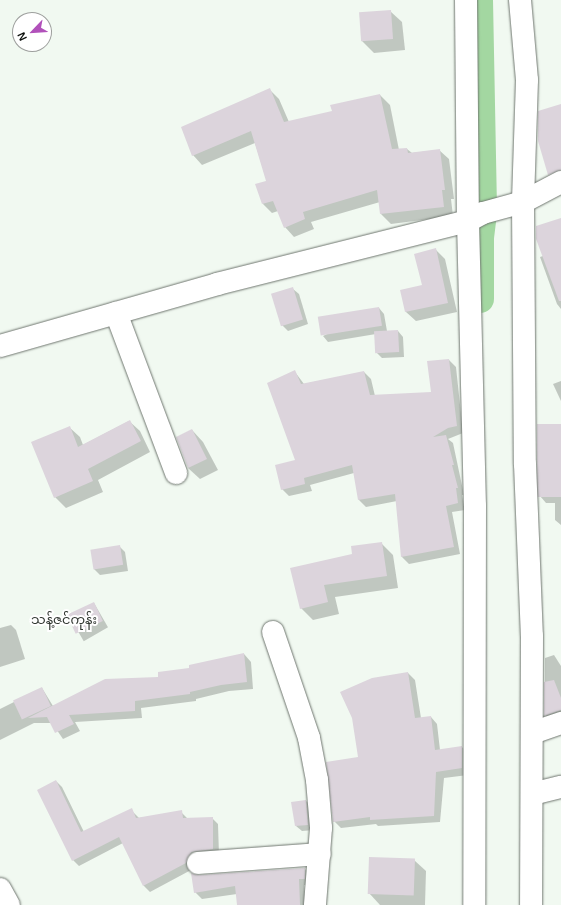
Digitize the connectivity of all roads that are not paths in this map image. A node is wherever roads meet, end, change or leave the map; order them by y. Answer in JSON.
{"nodes":[{"id":1,"x":466,"y":0,"type":"edge"},
{"id":2,"x":520,"y":0,"type":"edge"},
{"id":3,"x":561,"y":182,"type":"edge"},
{"id":4,"x":523,"y":202,"type":"junction"},
{"id":5,"x":468,"y":221,"type":"junction"},
{"id":6,"x":116,"y":313,"type":"junction"},
{"id":7,"x":0,"y":346,"type":"edge"},
{"id":8,"x":176,"y":473,"type":"dead end"},
{"id":9,"x":273,"y":632,"type":"dead end"},
{"id":10,"x":561,"y":723,"type":"edge"},
{"id":11,"x":532,"y":733,"type":"junction"},
{"id":12,"x":561,"y":787,"type":"edge"},
{"id":13,"x":532,"y":794,"type":"junction"},
{"id":14,"x":320,"y":854,"type":"junction"},
{"id":15,"x":198,"y":862,"type":"dead end"},
{"id":16,"x":0,"y":889,"type":"edge"},
{"id":17,"x":9,"y":905,"type":"edge"},
{"id":18,"x":315,"y":905,"type":"edge"},
{"id":19,"x":474,"y":905,"type":"edge"},
{"id":20,"x":531,"y":905,"type":"edge"}],
"edges":[{"from":1,"to":5,"type":"street"},
{"from":2,"to":4,"type":"street"},
{"from":3,"to":4,"type":"street"},
{"from":4,"to":5,"type":"street"},
{"from":4,"to":11,"type":"street"},
{"from":5,"to":6,"type":"street"},
{"from":5,"to":19,"type":"street"},
{"from":6,"to":7,"type":"street"},
{"from":6,"to":8,"type":"street"},
{"from":9,"to":14,"type":"street"},
{"from":10,"to":11,"type":"street"},
{"from":11,"to":13,"type":"street"},
{"from":12,"to":13,"type":"street"},
{"from":13,"to":20,"type":"street"},
{"from":14,"to":15,"type":"street"},
{"from":14,"to":18,"type":"street"},
{"from":16,"to":17,"type":"street"}]}
